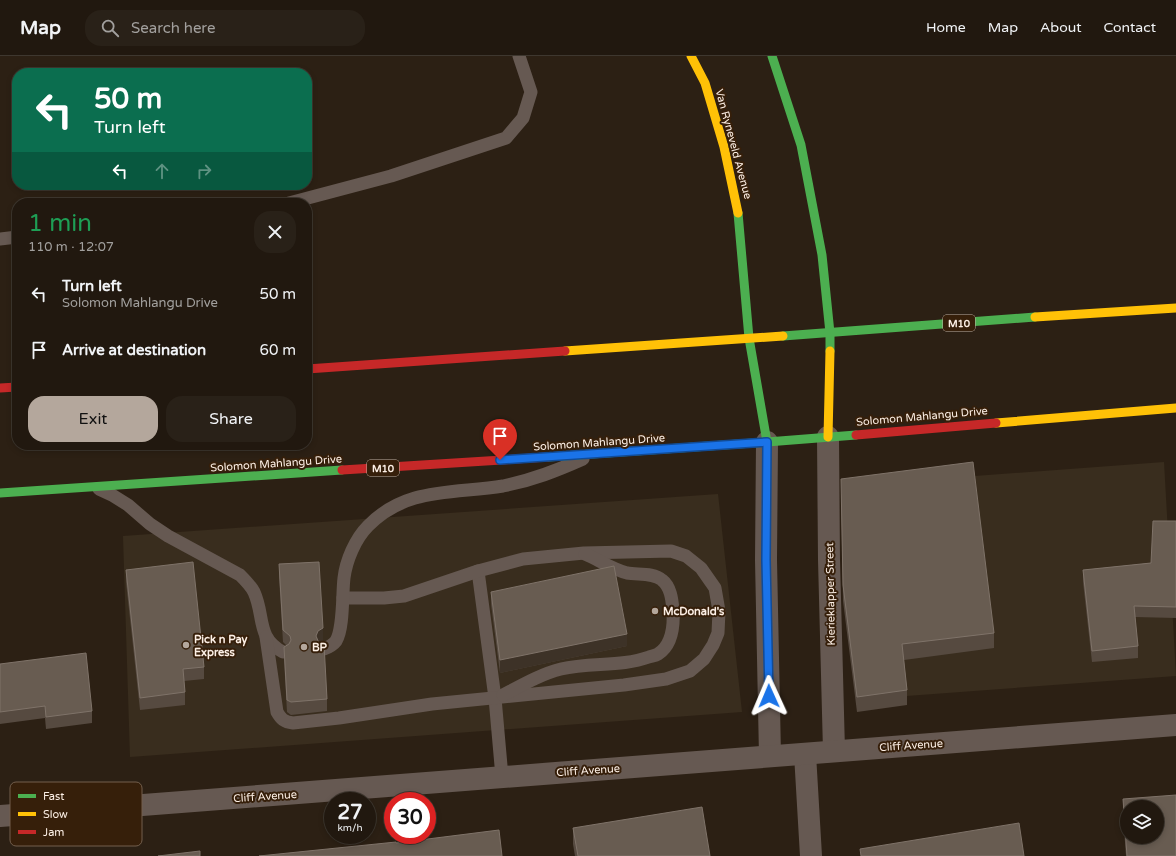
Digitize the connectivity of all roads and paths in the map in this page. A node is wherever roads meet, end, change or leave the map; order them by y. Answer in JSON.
{"nodes":[{"id":1,"x":519,"y":56,"type":"edge"},
{"id":2,"x":691,"y":56,"type":"edge"},
{"id":3,"x":772,"y":56,"type":"edge"},
{"id":4,"x":308,"y":198,"type":"edge"},
{"id":5,"x":12,"y":238,"type":"edge"},
{"id":6,"x":0,"y":239,"type":"edge"},
{"id":7,"x":1176,"y":308,"type":"edge"},
{"id":8,"x":830,"y":333,"type":"junction"},
{"id":9,"x":749,"y":338,"type":"junction"},
{"id":10,"x":312,"y":369,"type":"edge"},
{"id":11,"x":12,"y":387,"type":"edge"},
{"id":12,"x":0,"y":388,"type":"edge"},
{"id":13,"x":1176,"y":408,"type":"edge"},
{"id":14,"x":828,"y":437,"type":"junction"},
{"id":15,"x":767,"y":442,"type":"junction"},
{"id":16,"x":594,"y":454,"type":"junction"},
{"id":17,"x":95,"y":487,"type":"junction"},
{"id":18,"x":0,"y":493,"type":"edge"},
{"id":19,"x":584,"y":553,"type":"junction"},
{"id":20,"x":478,"y":571,"type":"junction"},
{"id":21,"x":343,"y":598,"type":"junction"},
{"id":22,"x":266,"y":637,"type":"junction"},
{"id":23,"x":324,"y":649,"type":"edge"},
{"id":24,"x":283,"y":652,"type":"edge"},
{"id":25,"x":495,"y":698,"type":"junction"},
{"id":26,"x":1176,"y":725,"type":"edge"},
{"id":27,"x":834,"y":751,"type":"junction"},
{"id":28,"x":805,"y":754,"type":"junction"},
{"id":29,"x":770,"y":756,"type":"junction"},
{"id":30,"x":502,"y":777,"type":"junction"},
{"id":31,"x":142,"y":805,"type":"edge"},
{"id":32,"x":10,"y":815,"type":"edge"},
{"id":33,"x":0,"y":816,"type":"edge"},
{"id":34,"x":811,"y":856,"type":"edge"}],
"edges":[{"from":1,"to":4,"type":"lane"},
{"from":2,"to":9,"type":"main road","name":"Van Ryneveld Avenue"},
{"from":3,"to":8,"type":"main road"},
{"from":5,"to":6,"type":"lane"},
{"from":7,"to":8,"type":"main road","number":"M10"},
{"from":8,"to":9,"type":"main road","number":"M10"},
{"from":8,"to":14,"type":"main road"},
{"from":9,"to":10,"type":"main road","number":"M10"},
{"from":9,"to":15,"type":"main road","name":"Van Ryneveld Avenue"},
{"from":11,"to":12,"type":"main road"},
{"from":13,"to":14,"type":"main road","name":"Solomon Mahlangu Drive","number":"M10"},
{"from":14,"to":15,"type":"main road","name":"Solomon Mahlangu Drive","number":"M10"},
{"from":14,"to":27,"type":"street","name":"Kierieklapper Street"},
{"from":15,"to":16,"type":"main road","name":"Solomon Mahlangu Drive","number":"M10"},
{"from":15,"to":29,"type":"street"},
{"from":16,"to":17,"type":"main road","name":"Solomon Mahlangu Drive","number":"M10"},
{"from":16,"to":21,"type":"lane"},
{"from":17,"to":18,"type":"main road","name":"Solomon Mahlangu Drive","number":"M10"},
{"from":17,"to":22,"type":"lane"},
{"from":19,"to":20,"type":"lane"},
{"from":19,"to":25,"type":"lane"},
{"from":19,"to":25,"type":"lane"},
{"from":20,"to":21,"type":"lane"},
{"from":20,"to":25,"type":"lane"},
{"from":21,"to":23,"type":"lane"},
{"from":22,"to":24,"type":"lane"},
{"from":22,"to":25,"type":"lane"},
{"from":25,"to":30,"type":"lane"},
{"from":26,"to":27,"type":"street","name":"Cliff Avenue"},
{"from":27,"to":28,"type":"street","name":"Cliff Avenue"},
{"from":28,"to":29,"type":"street","name":"Cliff Avenue"},
{"from":28,"to":34,"type":"street"},
{"from":29,"to":30,"type":"street","name":"Cliff Avenue"},
{"from":30,"to":31,"type":"street","name":"Cliff Avenue"},
{"from":32,"to":33,"type":"street","name":"Cliff Avenue"}]}
